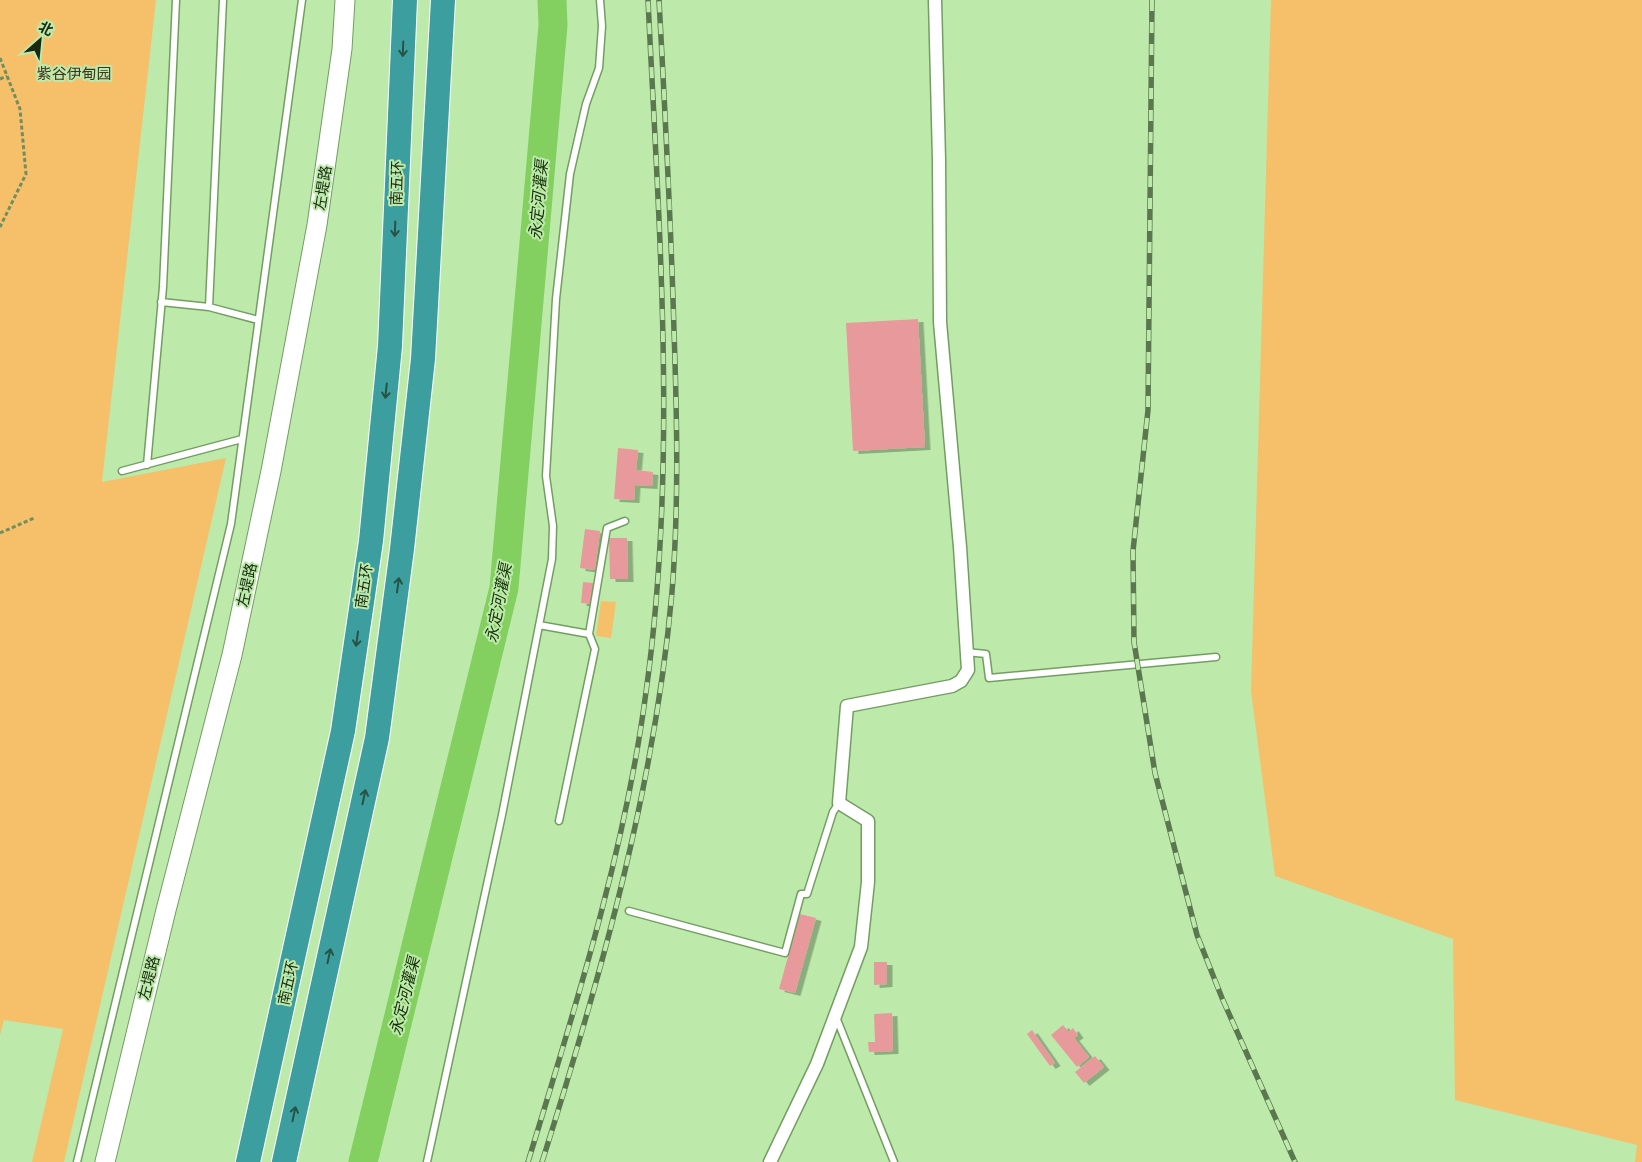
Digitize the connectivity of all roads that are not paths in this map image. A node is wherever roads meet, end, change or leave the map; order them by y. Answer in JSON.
{"nodes":[{"id":1,"x":176,"y":0,"type":"edge"},
{"id":2,"x":223,"y":0,"type":"edge"},
{"id":3,"x":302,"y":0,"type":"edge"},
{"id":4,"x":345,"y":0,"type":"edge"},
{"id":5,"x":404,"y":0,"type":"edge"},
{"id":6,"x":443,"y":0,"type":"edge"},
{"id":7,"x":600,"y":0,"type":"edge"},
{"id":8,"x":935,"y":0,"type":"edge"},
{"id":9,"x":161,"y":302,"type":"junction"},
{"id":10,"x":209,"y":307,"type":"junction"},
{"id":11,"x":258,"y":320,"type":"junction"},
{"id":12,"x":242,"y":439,"type":"junction"},
{"id":13,"x":147,"y":465,"type":"junction"},
{"id":14,"x":122,"y":471,"type":"dead end"},
{"id":15,"x":625,"y":521,"type":"dead end"},
{"id":16,"x":539,"y":625,"type":"junction"},
{"id":17,"x":589,"y":634,"type":"junction"},
{"id":18,"x":966,"y":652,"type":"junction"},
{"id":19,"x":1216,"y":657,"type":"dead end"},
{"id":20,"x":839,"y":803,"type":"junction"},
{"id":21,"x":559,"y":821,"type":"dead end"},
{"id":22,"x":629,"y":911,"type":"dead end"},
{"id":23,"x":836,"y":1015,"type":"junction"},
{"id":24,"x":77,"y":1162,"type":"edge"},
{"id":25,"x":105,"y":1162,"type":"edge"},
{"id":26,"x":248,"y":1162,"type":"edge"},
{"id":27,"x":284,"y":1162,"type":"edge"},
{"id":28,"x":427,"y":1162,"type":"edge"},
{"id":29,"x":770,"y":1162,"type":"edge"},
{"id":30,"x":894,"y":1162,"type":"edge"}],
"edges":[{"from":1,"to":9,"type":"lane"},
{"from":2,"to":10,"type":"lane"},
{"from":3,"to":11,"type":"lane"},
{"from":4,"to":25,"type":"main road","name":"左堤路"},
{"from":5,"to":26,"type":"highway","name":"南五环","one_way":true},
{"from":27,"to":6,"type":"highway","one_way":true},
{"from":7,"to":16,"type":"lane"},
{"from":8,"to":18,"type":"street"},
{"from":9,"to":10,"type":"lane"},
{"from":9,"to":13,"type":"lane"},
{"from":10,"to":11,"type":"lane"},
{"from":11,"to":12,"type":"lane"},
{"from":12,"to":13,"type":"lane"},
{"from":12,"to":24,"type":"lane"},
{"from":13,"to":14,"type":"lane"},
{"from":15,"to":17,"type":"lane"},
{"from":16,"to":17,"type":"lane"},
{"from":16,"to":28,"type":"lane"},
{"from":17,"to":21,"type":"lane"},
{"from":18,"to":19,"type":"lane"},
{"from":18,"to":20,"type":"street"},
{"from":20,"to":22,"type":"lane"},
{"from":20,"to":23,"type":"street"},
{"from":23,"to":29,"type":"street"},
{"from":23,"to":30,"type":"lane"}]}
